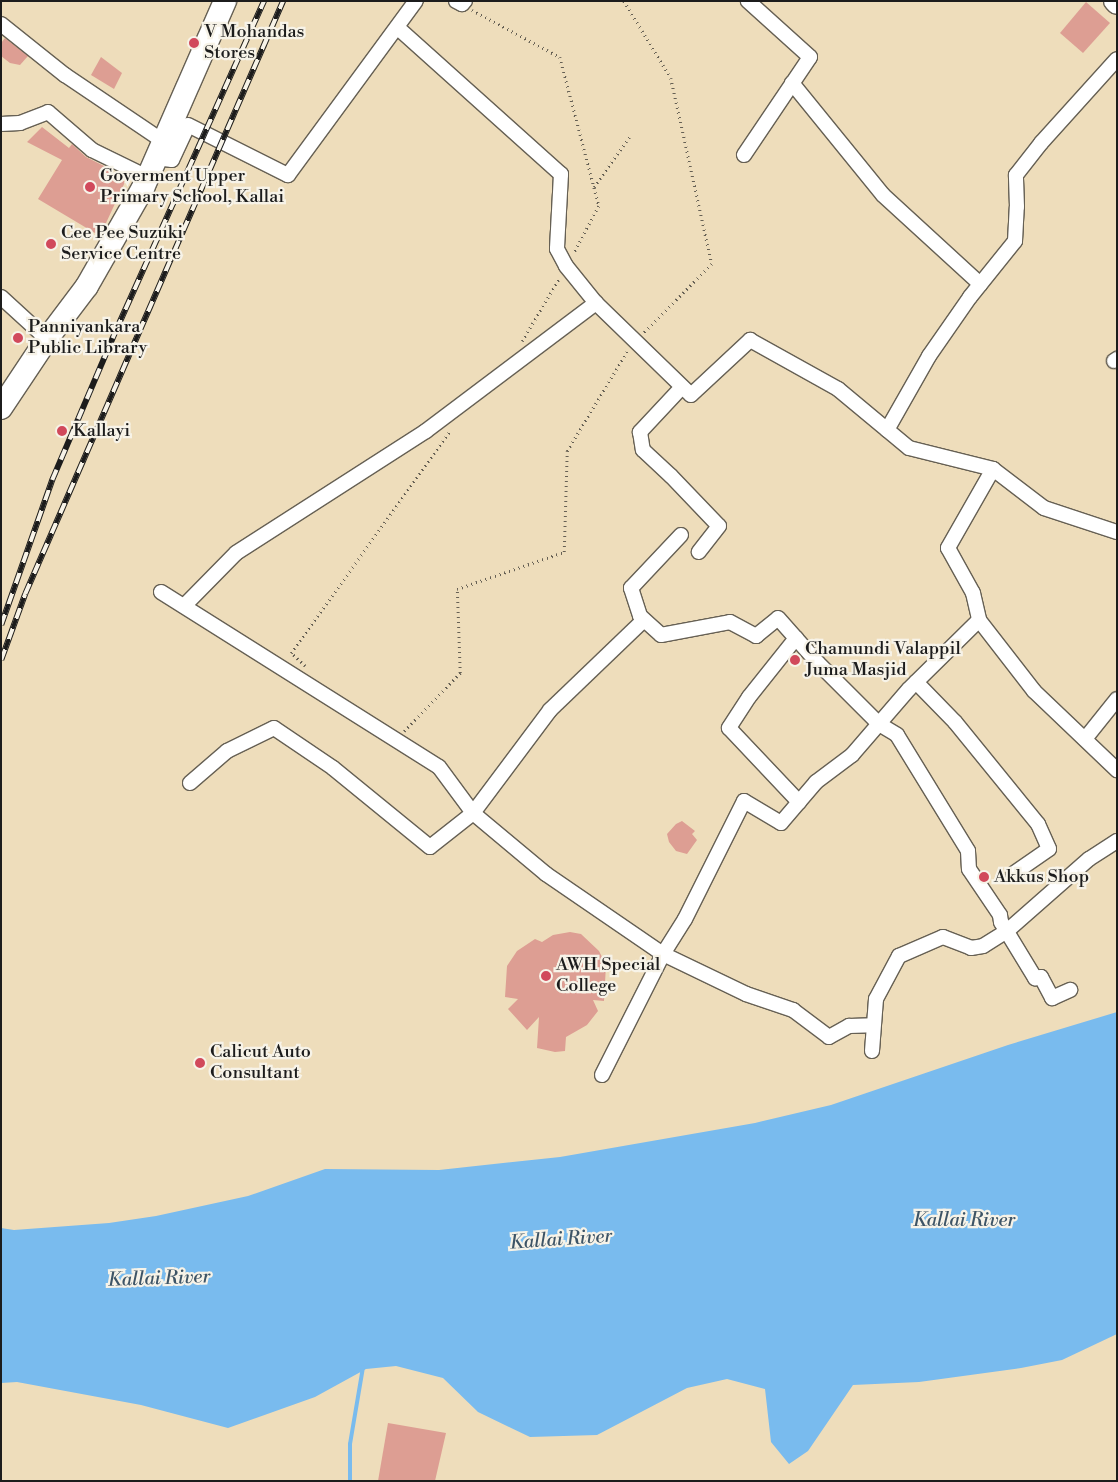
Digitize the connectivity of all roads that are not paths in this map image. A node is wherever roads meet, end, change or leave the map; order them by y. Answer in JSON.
{"nodes":[{"id":1,"x":233,"y":1,"type":"edge"},
{"id":2,"x":416,"y":1,"type":"edge"},
{"id":3,"x":748,"y":1,"type":"edge"},
{"id":4,"x":1114,"y":1,"type":"edge"},
{"id":5,"x":1117,"y":4,"type":"edge"},
{"id":6,"x":221,"y":8,"type":"edge"},
{"id":7,"x":1,"y":24,"type":"edge"},
{"id":8,"x":398,"y":28,"type":"junction"},
{"id":9,"x":1117,"y":59,"type":"edge"},
{"id":10,"x":792,"y":83,"type":"junction"},
{"id":11,"x":1,"y":124,"type":"edge"},
{"id":12,"x":744,"y":154,"type":"dead end"},
{"id":13,"x":155,"y":159,"type":"junction"},
{"id":14,"x":980,"y":284,"type":"junction"},
{"id":15,"x":1,"y":297,"type":"edge"},
{"id":16,"x":596,"y":303,"type":"junction"},
{"id":17,"x":47,"y":339,"type":"junction"},
{"id":18,"x":682,"y":387,"type":"junction"},
{"id":19,"x":1,"y":408,"type":"edge"},
{"id":20,"x":887,"y":430,"type":"junction"},
{"id":21,"x":993,"y":470,"type":"junction"},
{"id":22,"x":1117,"y":532,"type":"edge"},
{"id":23,"x":681,"y":535,"type":"dead end"},
{"id":24,"x":699,"y":552,"type":"dead end"},
{"id":25,"x":161,"y":592,"type":"dead end"},
{"id":26,"x":184,"y":606,"type":"junction"},
{"id":27,"x":644,"y":620,"type":"junction"},
{"id":28,"x":979,"y":620,"type":"junction"},
{"id":29,"x":796,"y":638,"type":"junction"},
{"id":30,"x":916,"y":682,"type":"junction"},
{"id":31,"x":1117,"y":699,"type":"edge"},
{"id":32,"x":879,"y":724,"type":"junction"},
{"id":33,"x":1085,"y":739,"type":"junction"},
{"id":34,"x":1117,"y":770,"type":"edge"},
{"id":35,"x":190,"y":783,"type":"dead end"},
{"id":36,"x":799,"y":802,"type":"junction"},
{"id":37,"x":473,"y":813,"type":"junction"},
{"id":38,"x":1117,"y":841,"type":"edge"},
{"id":39,"x":1013,"y":874,"type":"dead end"},
{"id":40,"x":1007,"y":931,"type":"junction"},
{"id":41,"x":663,"y":954,"type":"junction"},
{"id":42,"x":1070,"y":990,"type":"dead end"},
{"id":43,"x":874,"y":1025,"type":"junction"},
{"id":44,"x":872,"y":1051,"type":"dead end"},
{"id":45,"x":602,"y":1075,"type":"dead end"}],
"edges":[{"from":1,"to":6,"type":"street"},
{"from":2,"to":8,"type":"street"},
{"from":3,"to":10,"type":"street"},
{"from":4,"to":5,"type":"main road"},
{"from":6,"to":13,"type":"main road"},
{"from":7,"to":13,"type":"street"},
{"from":8,"to":13,"type":"street"},
{"from":8,"to":16,"type":"street"},
{"from":9,"to":14,"type":"street"},
{"from":10,"to":12,"type":"street"},
{"from":10,"to":14,"type":"street"},
{"from":11,"to":13,"type":"street"},
{"from":13,"to":17,"type":"main road"},
{"from":14,"to":20,"type":"street"},
{"from":15,"to":17,"type":"street"},
{"from":16,"to":18,"type":"street"},
{"from":16,"to":26,"type":"street"},
{"from":17,"to":19,"type":"main road"},
{"from":18,"to":20,"type":"street"},
{"from":18,"to":24,"type":"street"},
{"from":20,"to":21,"type":"street"},
{"from":21,"to":22,"type":"street"},
{"from":21,"to":28,"type":"street"},
{"from":23,"to":27,"type":"street"},
{"from":25,"to":26,"type":"street"},
{"from":26,"to":37,"type":"street"},
{"from":27,"to":29,"type":"street"},
{"from":27,"to":37,"type":"street"},
{"from":28,"to":30,"type":"street"},
{"from":28,"to":33,"type":"street"},
{"from":29,"to":32,"type":"street"},
{"from":29,"to":36,"type":"street"},
{"from":30,"to":32,"type":"street"},
{"from":30,"to":39,"type":"street"},
{"from":31,"to":33,"type":"street"},
{"from":32,"to":36,"type":"street"},
{"from":32,"to":40,"type":"street"},
{"from":33,"to":34,"type":"street"},
{"from":35,"to":37,"type":"street"},
{"from":36,"to":41,"type":"street"},
{"from":37,"to":41,"type":"street"},
{"from":38,"to":40,"type":"street"},
{"from":40,"to":42,"type":"street"},
{"from":40,"to":43,"type":"street"},
{"from":41,"to":43,"type":"street"},
{"from":41,"to":45,"type":"street"},
{"from":43,"to":44,"type":"street"}]}
